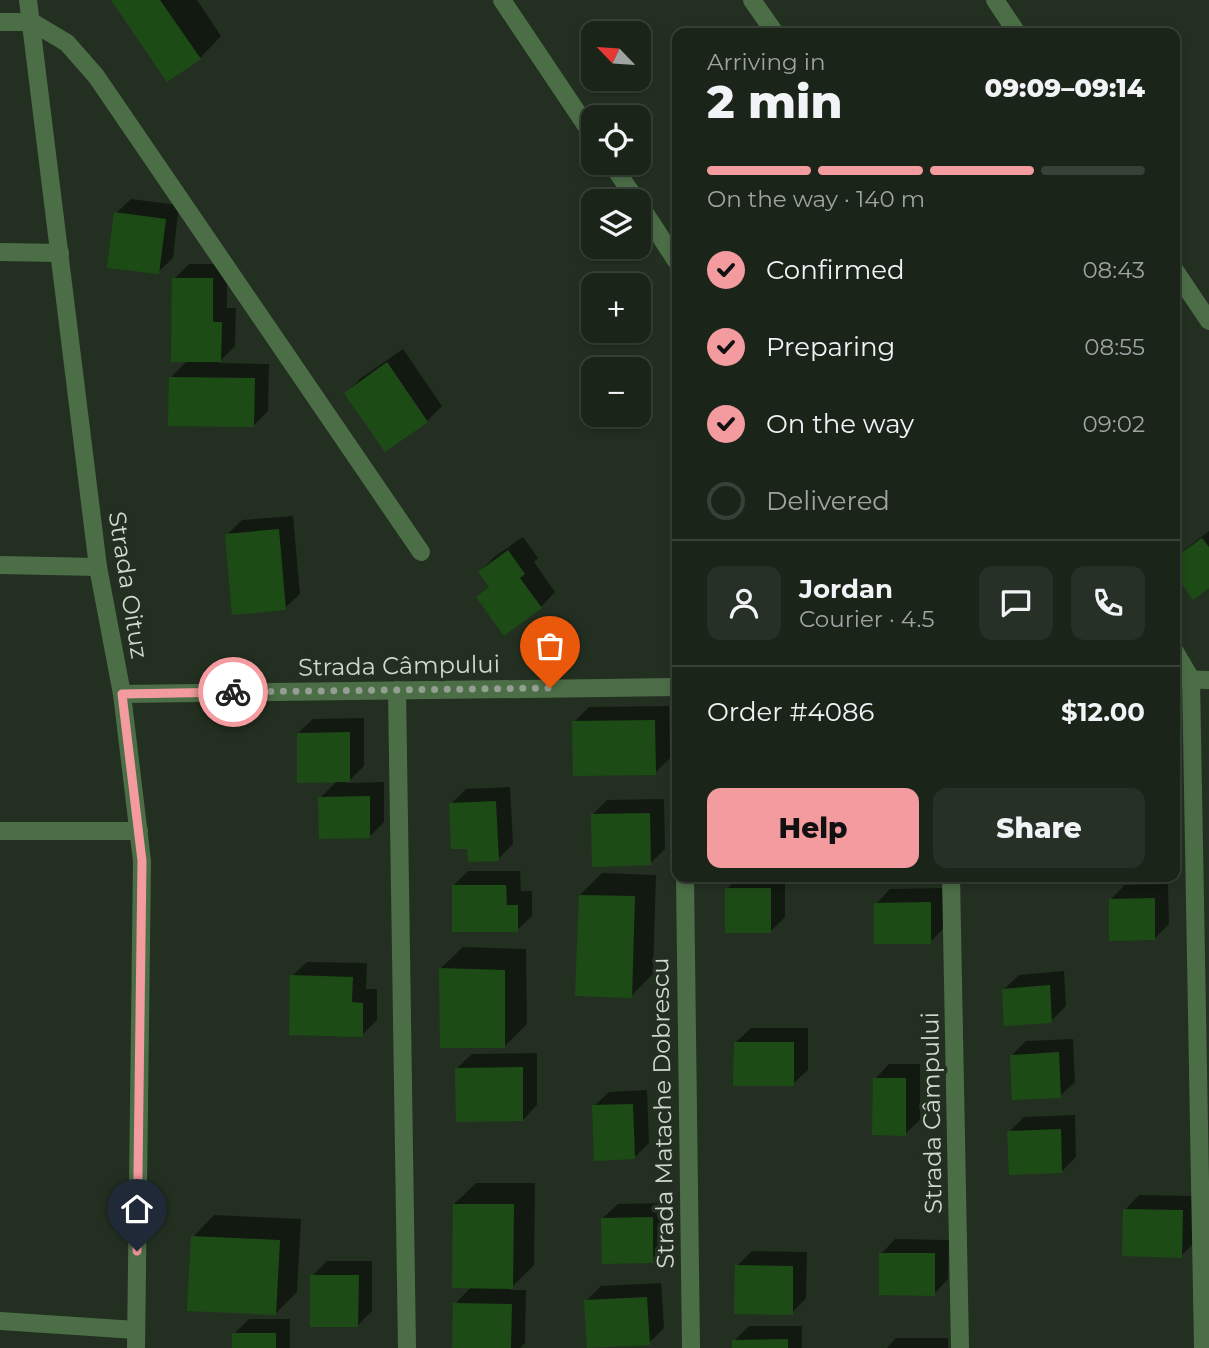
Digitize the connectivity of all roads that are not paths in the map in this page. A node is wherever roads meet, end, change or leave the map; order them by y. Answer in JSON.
{"nodes":[{"id":1,"x":28,"y":0,"type":"edge"},
{"id":2,"x":502,"y":0,"type":"edge"},
{"id":3,"x":752,"y":0,"type":"edge"},
{"id":4,"x":995,"y":0,"type":"edge"},
{"id":5,"x":0,"y":22,"type":"edge"},
{"id":6,"x":32,"y":22,"type":"junction"},
{"id":7,"x":772,"y":28,"type":"edge"},
{"id":8,"x":1014,"y":28,"type":"edge"},
{"id":9,"x":581,"y":118,"type":"edge"},
{"id":10,"x":651,"y":223,"type":"edge"},
{"id":11,"x":0,"y":252,"type":"edge"},
{"id":12,"x":60,"y":253,"type":"junction"},
{"id":13,"x":672,"y":254,"type":"edge"},
{"id":14,"x":1180,"y":278,"type":"edge"},
{"id":15,"x":1209,"y":321,"type":"edge"},
{"id":16,"x":421,"y":552,"type":"dead end"},
{"id":17,"x":0,"y":565,"type":"edge"},
{"id":18,"x":98,"y":567,"type":"junction"},
{"id":19,"x":1180,"y":660,"type":"edge"},
{"id":20,"x":1192,"y":679,"type":"edge"},
{"id":21,"x":672,"y":687,"type":"edge"},
{"id":22,"x":397,"y":690,"type":"junction"},
{"id":23,"x":122,"y":694,"type":"junction"},
{"id":24,"x":0,"y":831,"type":"edge"},
{"id":25,"x":139,"y":831,"type":"junction"},
{"id":26,"x":685,"y":882,"type":"edge"},
{"id":27,"x":951,"y":882,"type":"edge"},
{"id":28,"x":0,"y":1321,"type":"edge"},
{"id":29,"x":136,"y":1339,"type":"edge"},
{"id":30,"x":407,"y":1348,"type":"edge"},
{"id":31,"x":691,"y":1348,"type":"edge"},
{"id":32,"x":960,"y":1348,"type":"edge"},
{"id":33,"x":1203,"y":1348,"type":"edge"}],
"edges":[{"from":1,"to":6,"type":"street","name":"Strada Oituz"},
{"from":2,"to":9,"type":"street"},
{"from":3,"to":7,"type":"street"},
{"from":4,"to":8,"type":"street"},
{"from":5,"to":6,"type":"street"},
{"from":6,"to":12,"type":"street","name":"Strada Oituz"},
{"from":6,"to":16,"type":"street"},
{"from":10,"to":13,"type":"street"},
{"from":11,"to":12,"type":"street"},
{"from":12,"to":18,"type":"street","name":"Strada Oituz"},
{"from":14,"to":15,"type":"street"},
{"from":17,"to":18,"type":"street"},
{"from":18,"to":23,"type":"street","name":"Strada Oituz"},
{"from":19,"to":20,"type":"street"},
{"from":20,"to":33,"type":"street"},
{"from":21,"to":22,"type":"street","name":"Strada Câmpului"},
{"from":22,"to":23,"type":"street","name":"Strada Câmpului"},
{"from":22,"to":30,"type":"street"},
{"from":23,"to":25,"type":"street","name":"Strada Oituz"},
{"from":24,"to":25,"type":"street"},
{"from":25,"to":29,"type":"street","name":"Strada Oituz"},
{"from":26,"to":31,"type":"street","name":"Strada Matache Dobrescu"},
{"from":27,"to":32,"type":"street","name":"Strada Câmpului"},
{"from":28,"to":29,"type":"street"}]}
